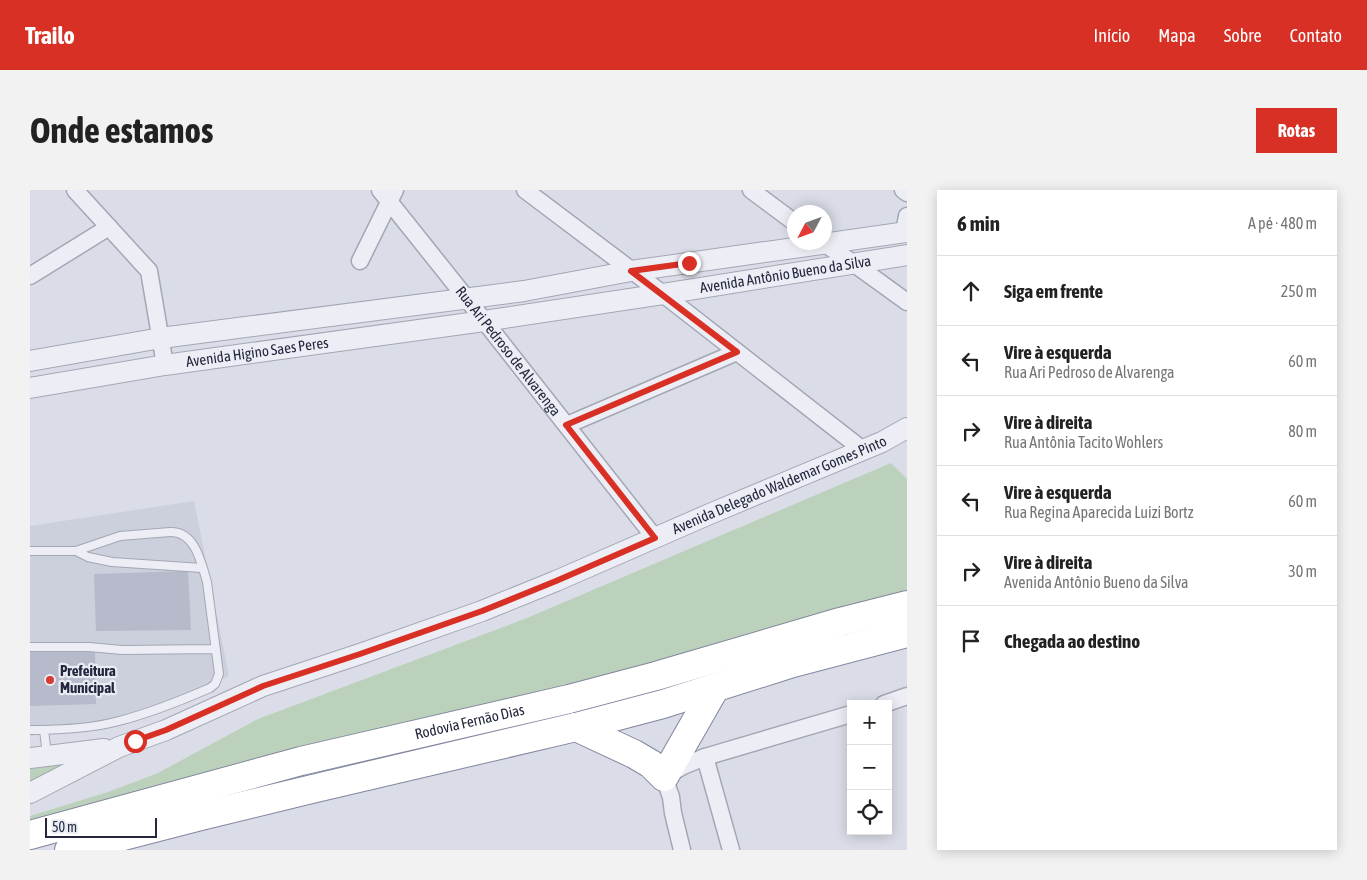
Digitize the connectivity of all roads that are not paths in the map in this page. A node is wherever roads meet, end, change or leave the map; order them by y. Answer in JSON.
{"nodes":[{"id":1,"x":75,"y":190,"type":"edge"},
{"id":2,"x":525,"y":190,"type":"edge"},
{"id":3,"x":751,"y":190,"type":"edge"},
{"id":4,"x":903,"y":190,"type":"edge"},
{"id":5,"x":907,"y":193,"type":"edge"},
{"id":6,"x":388,"y":194,"type":"edge"},
{"id":7,"x":787,"y":217,"type":"edge"},
{"id":8,"x":109,"y":227,"type":"junction"},
{"id":9,"x":906,"y":227,"type":"edge"},
{"id":10,"x":832,"y":241,"type":"edge"},
{"id":11,"x":787,"y":248,"type":"edge"},
{"id":12,"x":832,"y":249,"type":"edge"},
{"id":13,"x":907,"y":255,"type":"edge"},
{"id":14,"x":360,"y":261,"type":"dead end"},
{"id":15,"x":853,"y":263,"type":"junction"},
{"id":16,"x":631,"y":271,"type":"junction"},
{"id":17,"x":30,"y":276,"type":"edge"},
{"id":18,"x":663,"y":294,"type":"junction"},
{"id":19,"x":467,"y":299,"type":"junction"},
{"id":20,"x":907,"y":302,"type":"edge"},
{"id":21,"x":484,"y":321,"type":"junction"},
{"id":22,"x":161,"y":338,"type":"junction"},
{"id":23,"x":737,"y":352,"type":"junction"},
{"id":24,"x":30,"y":361,"type":"edge"},
{"id":25,"x":165,"y":364,"type":"junction"},
{"id":26,"x":30,"y":388,"type":"edge"},
{"id":27,"x":566,"y":425,"type":"junction"},
{"id":28,"x":907,"y":428,"type":"edge"},
{"id":29,"x":863,"y":450,"type":"junction"},
{"id":30,"x":655,"y":538,"type":"junction"},
{"id":31,"x":30,"y":551,"type":"edge"},
{"id":32,"x":76,"y":551,"type":"junction"},
{"id":33,"x":202,"y":568,"type":"junction"},
{"id":34,"x":907,"y":605,"type":"edge"},
{"id":35,"x":907,"y":633,"type":"edge"},
{"id":36,"x":30,"y":647,"type":"edge"},
{"id":37,"x":214,"y":649,"type":"junction"},
{"id":38,"x":715,"y":688,"type":"junction"},
{"id":39,"x":907,"y":696,"type":"edge"},
{"id":40,"x":892,"y":701,"type":"edge"},
{"id":41,"x":847,"y":715,"type":"edge"},
{"id":42,"x":576,"y":727,"type":"junction"},
{"id":43,"x":30,"y":730,"type":"edge"},
{"id":44,"x":44,"y":730,"type":"junction"},
{"id":45,"x":119,"y":746,"type":"junction"},
{"id":46,"x":39,"y":757,"type":"edge"},
{"id":47,"x":705,"y":757,"type":"junction"},
{"id":48,"x":664,"y":777,"type":"junction"},
{"id":49,"x":30,"y":793,"type":"edge"},
{"id":50,"x":30,"y":835,"type":"edge"},
{"id":51,"x":69,"y":850,"type":"edge"},
{"id":52,"x":682,"y":850,"type":"edge"},
{"id":53,"x":731,"y":850,"type":"edge"}],
"edges":[{"from":1,"to":8,"type":"street"},
{"from":2,"to":16,"type":"street"},
{"from":3,"to":7,"type":"street"},
{"from":4,"to":5,"type":"street"},
{"from":6,"to":14,"type":"street"},
{"from":6,"to":19,"type":"street","name":"Rua Ari Pedroso de Alvarenga"},
{"from":8,"to":17,"type":"street"},
{"from":8,"to":22,"type":"street"},
{"from":9,"to":10,"type":"street","name":"Avenida Antônio Bueno da Silva"},
{"from":11,"to":16,"type":"street","name":"Avenida Antônio Bueno da Silva"},
{"from":12,"to":15,"type":"street"},
{"from":13,"to":15,"type":"street","name":"Avenida Antônio Bueno da Silva"},
{"from":15,"to":18,"type":"street","name":"Avenida Antônio Bueno da Silva"},
{"from":15,"to":20,"type":"street"},
{"from":16,"to":18,"type":"street"},
{"from":16,"to":19,"type":"street","name":"Avenida Antônio Bueno da Silva"},
{"from":18,"to":21,"type":"street","name":"Avenida Antônio Bueno da Silva"},
{"from":18,"to":23,"type":"street"},
{"from":19,"to":21,"type":"street","name":"Rua Ari Pedroso de Alvarenga"},
{"from":19,"to":22,"type":"street","name":"Avenida Higino Saes Peres"},
{"from":21,"to":25,"type":"street","name":"Avenida Higino Saes Peres"},
{"from":21,"to":27,"type":"street","name":"Rua Ari Pedroso de Alvarenga"},
{"from":22,"to":24,"type":"street","name":"Avenida Higino Saes Peres"},
{"from":22,"to":25,"type":"street"},
{"from":23,"to":27,"type":"street"},
{"from":23,"to":29,"type":"street"},
{"from":25,"to":26,"type":"street","name":"Avenida Higino Saes Peres"},
{"from":27,"to":30,"type":"street","name":"Rua Ari Pedroso de Alvarenga"},
{"from":28,"to":29,"type":"street","name":"Avenida Delegado Waldemar Gomes Pinto"},
{"from":29,"to":30,"type":"street","name":"Avenida Delegado Waldemar Gomes Pinto"},
{"from":30,"to":45,"type":"street","name":"Avenida Delegado Waldemar Gomes Pinto"},
{"from":31,"to":32,"type":"lane"},
{"from":32,"to":33,"type":"lane"},
{"from":32,"to":33,"type":"lane"},
{"from":33,"to":37,"type":"lane"},
{"from":34,"to":50,"type":"highway","name":"Rodovia Fernão Dias"},
{"from":35,"to":38,"type":"highway","name":"Rodovia Fernão Dias"},
{"from":36,"to":37,"type":"lane"},
{"from":37,"to":44,"type":"lane"},
{"from":38,"to":42,"type":"highway","name":"Rodovia Fernão Dias"},
{"from":38,"to":48,"type":"highway"},
{"from":39,"to":40,"type":"street"},
{"from":41,"to":47,"type":"street"},
{"from":42,"to":48,"type":"highway"},
{"from":42,"to":51,"type":"highway","name":"Rodovia Fernão Dias"},
{"from":43,"to":44,"type":"lane"},
{"from":44,"to":46,"type":"lane"},
{"from":45,"to":46,"type":"street"},
{"from":45,"to":49,"type":"street"},
{"from":47,"to":48,"type":"street"},
{"from":47,"to":53,"type":"street"},
{"from":48,"to":52,"type":"street"}]}
